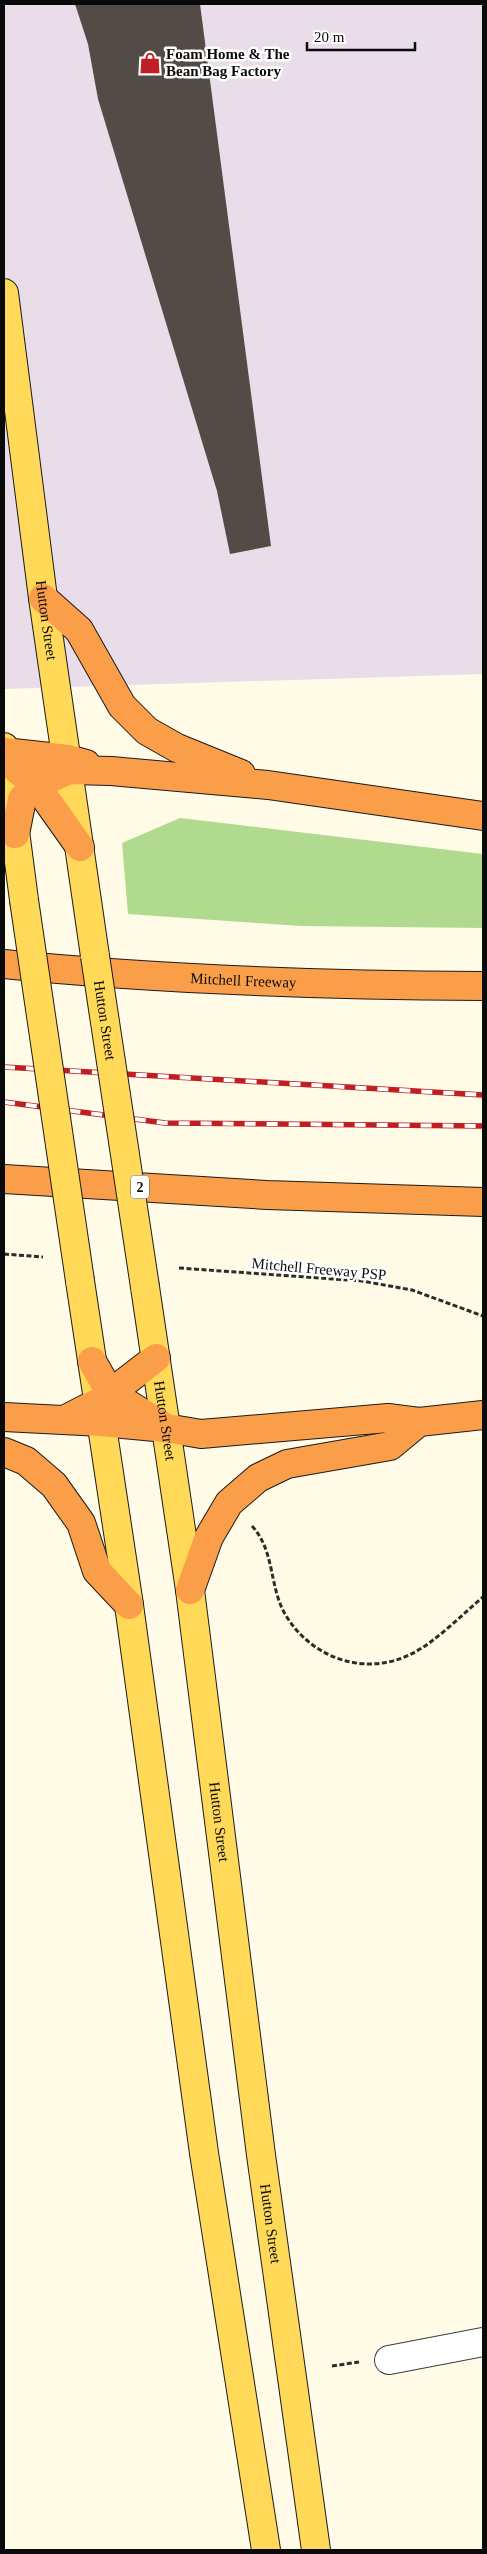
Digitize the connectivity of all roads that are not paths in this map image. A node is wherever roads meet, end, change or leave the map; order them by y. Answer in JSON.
{"nodes":[{"id":1,"x":4,"y":293,"type":"edge"},
{"id":2,"x":43,"y":598,"type":"junction"},
{"id":3,"x":4,"y":754,"type":"edge"},
{"id":4,"x":68,"y":765,"type":"junction"},
{"id":5,"x":36,"y":784,"type":"junction"},
{"id":6,"x":268,"y":785,"type":"junction"},
{"id":7,"x":483,"y":816,"type":"edge"},
{"id":8,"x":15,"y":834,"type":"junction"},
{"id":9,"x":80,"y":847,"type":"junction"},
{"id":10,"x":4,"y":964,"type":"edge"},
{"id":11,"x":483,"y":986,"type":"edge"},
{"id":12,"x":4,"y":1179,"type":"edge"},
{"id":13,"x":483,"y":1202,"type":"edge"},
{"id":14,"x":156,"y":1358,"type":"junction"},
{"id":15,"x":104,"y":1405,"type":"junction"},
{"id":16,"x":483,"y":1415,"type":"edge"},
{"id":17,"x":4,"y":1417,"type":"edge"},
{"id":18,"x":419,"y":1422,"type":"junction"},
{"id":19,"x":166,"y":1428,"type":"junction"},
{"id":20,"x":4,"y":1452,"type":"edge"},
{"id":21,"x":190,"y":1590,"type":"junction"},
{"id":22,"x":129,"y":1606,"type":"junction"},
{"id":23,"x":483,"y":2342,"type":"edge"},
{"id":24,"x":389,"y":2360,"type":"dead end"},
{"id":25,"x":266,"y":2550,"type":"edge"},
{"id":26,"x":316,"y":2550,"type":"edge"}],
"edges":[{"from":1,"to":2,"type":"main road","name":"Hutton Street"},
{"from":2,"to":4,"type":"main road","name":"Hutton Street"},
{"from":2,"to":6,"type":"highway"},
{"from":3,"to":4,"type":"highway"},
{"from":3,"to":5,"type":"highway"},
{"from":3,"to":8,"type":"main road"},
{"from":4,"to":5,"type":"highway"},
{"from":4,"to":6,"type":"highway"},
{"from":4,"to":9,"type":"main road","name":"Hutton Street"},
{"from":5,"to":8,"type":"highway"},
{"from":5,"to":9,"type":"highway"},
{"from":6,"to":7,"type":"highway"},
{"from":8,"to":15,"type":"main road","bridge":true},
{"from":9,"to":14,"type":"main road","name":"Hutton Street","bridge":true},
{"from":10,"to":11,"type":"highway","name":"Mitchell Freeway"},
{"from":12,"to":13,"type":"highway","number":"2"},
{"from":14,"to":15,"type":"highway"},
{"from":14,"to":19,"type":"main road","name":"Hutton Street"},
{"from":15,"to":17,"type":"highway"},
{"from":15,"to":19,"type":"highway"},
{"from":15,"to":22,"type":"main road"},
{"from":16,"to":18,"type":"highway"},
{"from":18,"to":19,"type":"highway"},
{"from":18,"to":21,"type":"highway"},
{"from":19,"to":21,"type":"main road","name":"Hutton Street"},
{"from":20,"to":22,"type":"highway"},
{"from":21,"to":26,"type":"main road","name":"Hutton Street"},
{"from":22,"to":25,"type":"main road"},
{"from":23,"to":24,"type":"street"}]}
